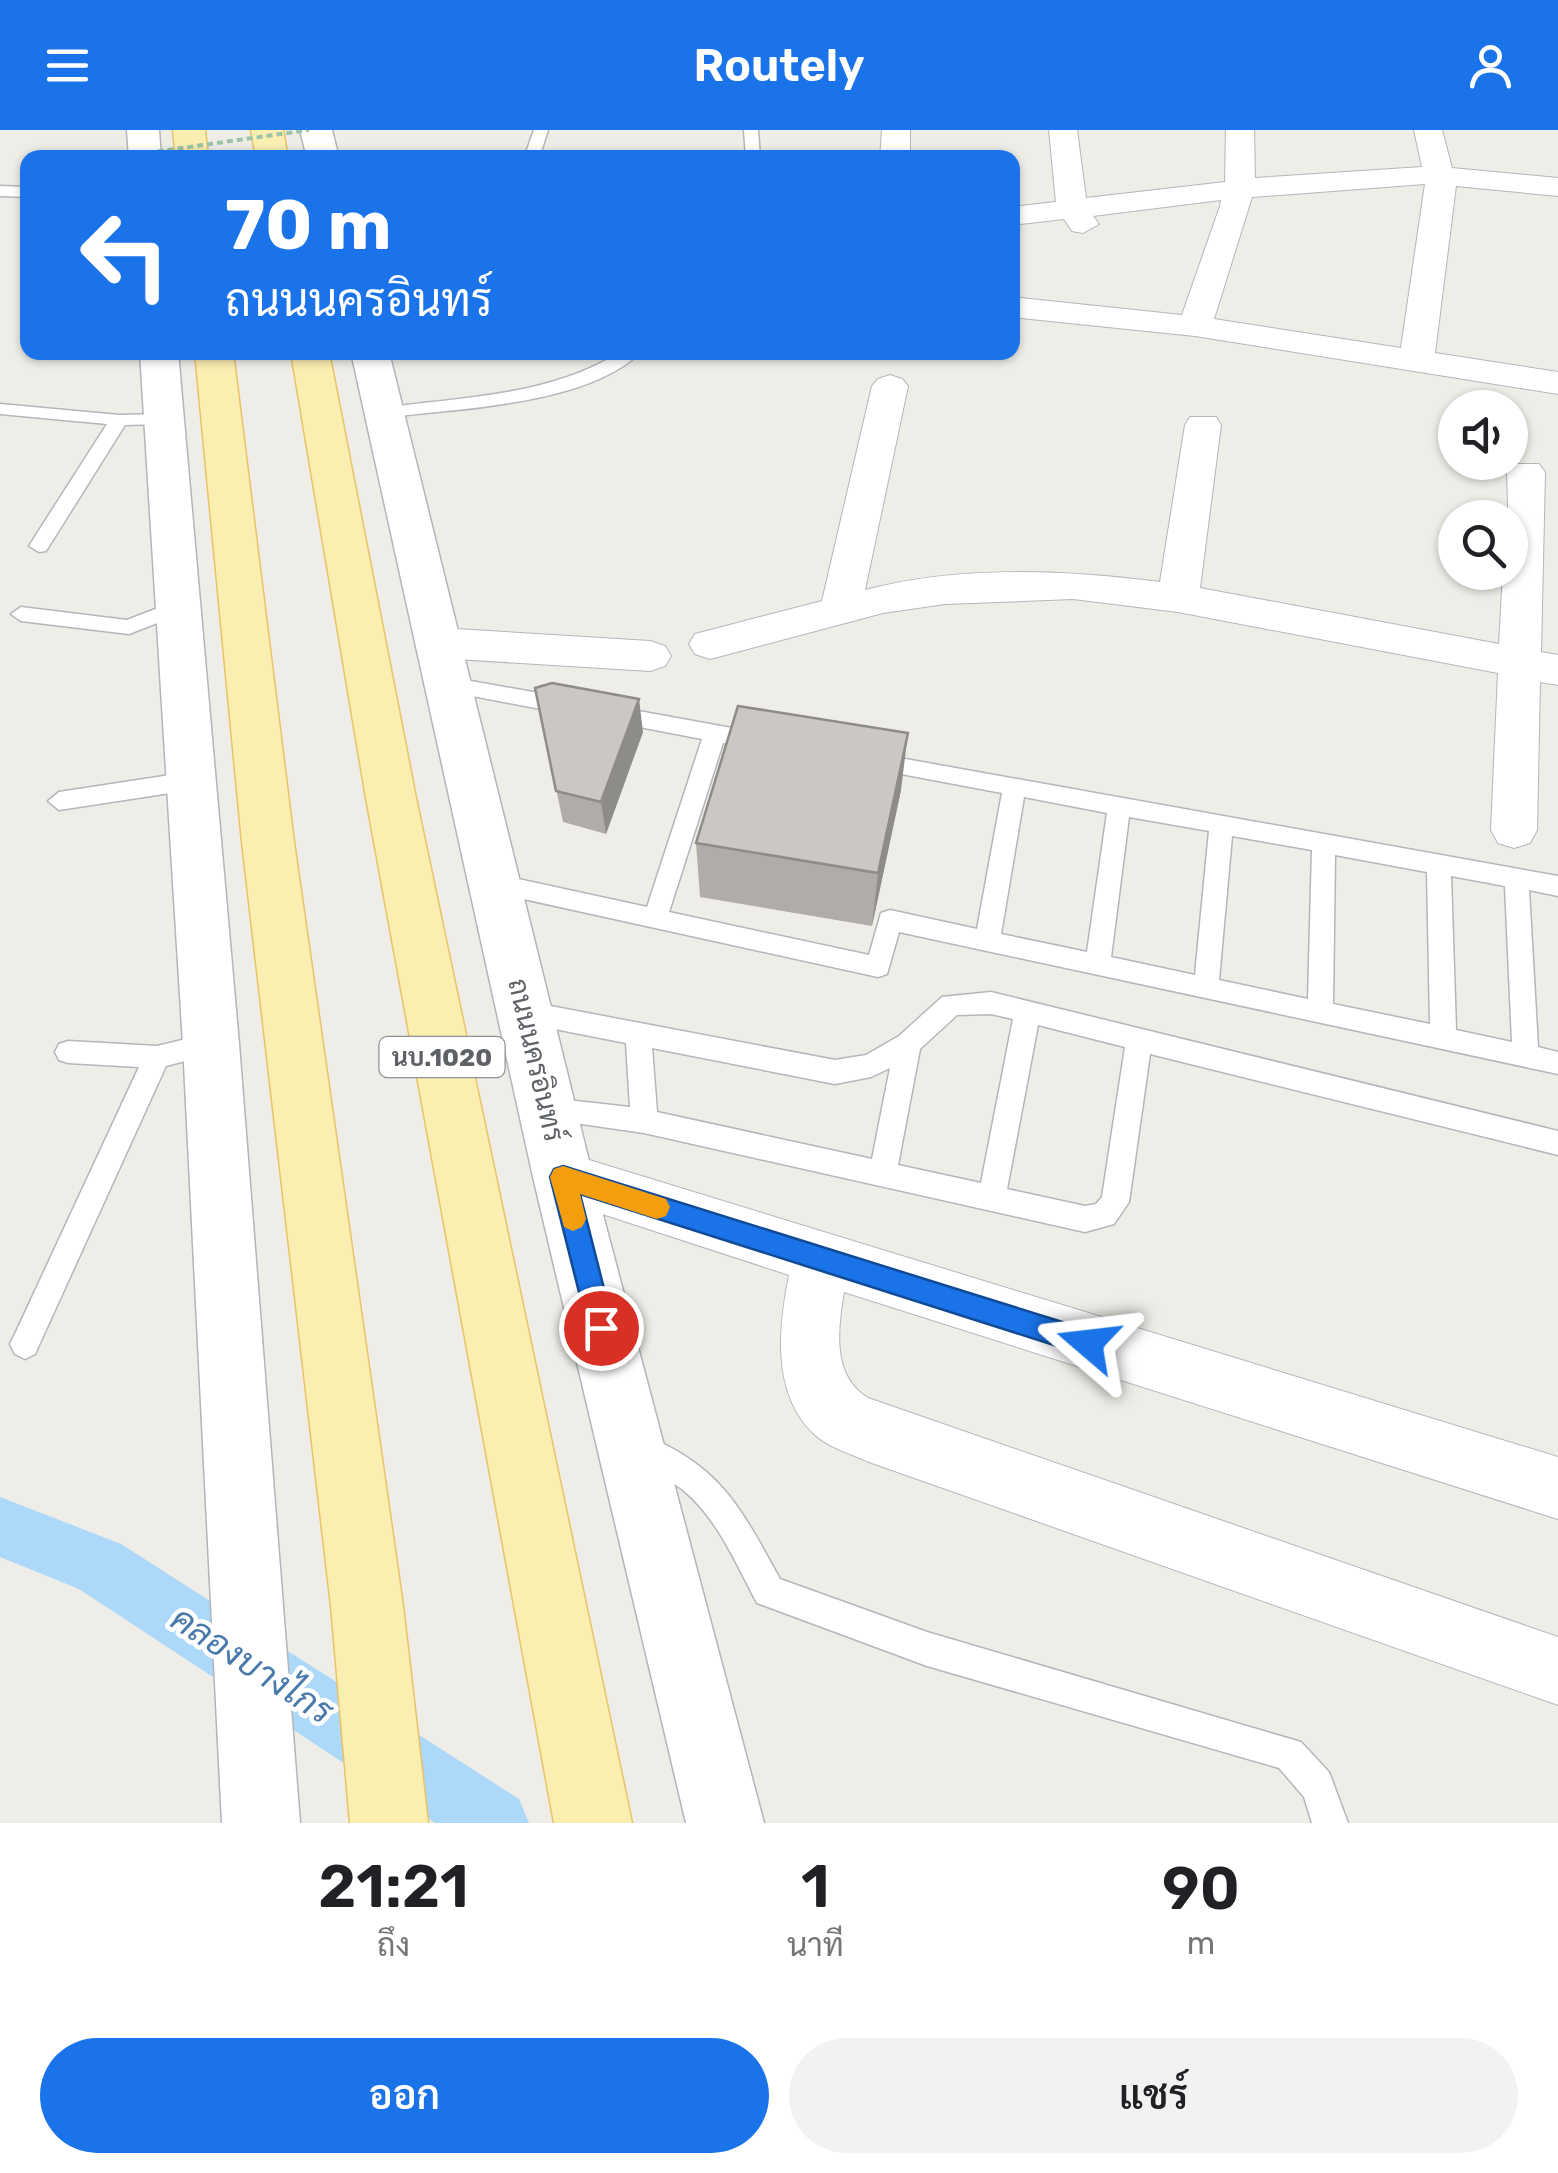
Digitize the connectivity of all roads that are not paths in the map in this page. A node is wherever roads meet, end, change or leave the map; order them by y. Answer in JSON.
{"nodes":[{"id":1,"x":1062,"y":130,"type":"edge"},
{"id":2,"x":1240,"y":130,"type":"edge"},
{"id":3,"x":1428,"y":130,"type":"edge"},
{"id":4,"x":1439,"y":183,"type":"junction"},
{"id":5,"x":1558,"y":187,"type":"edge"},
{"id":6,"x":1239,"y":196,"type":"junction"},
{"id":7,"x":1558,"y":202,"type":"edge"},
{"id":8,"x":1020,"y":216,"type":"edge"},
{"id":9,"x":1077,"y":216,"type":"junction"},
{"id":10,"x":1020,"y":230,"type":"edge"},
{"id":11,"x":1020,"y":308,"type":"edge"},
{"id":12,"x":1195,"y":326,"type":"junction"},
{"id":13,"x":1417,"y":358,"type":"junction"},
{"id":14,"x":157,"y":360,"type":"edge"},
{"id":15,"x":215,"y":360,"type":"edge"},
{"id":16,"x":311,"y":360,"type":"edge"},
{"id":17,"x":372,"y":360,"type":"edge"},
{"id":18,"x":616,"y":360,"type":"edge"},
{"id":19,"x":1558,"y":383,"type":"edge"},
{"id":20,"x":890,"y":386,"type":"dead end"},
{"id":21,"x":0,"y":409,"type":"edge"},
{"id":22,"x":383,"y":413,"type":"junction"},
{"id":23,"x":141,"y":419,"type":"junction"},
{"id":24,"x":1203,"y":425,"type":"dead end"},
{"id":25,"x":1527,"y":480,"type":"edge"},
{"id":26,"x":39,"y":546,"type":"dead end"},
{"id":27,"x":1178,"y":598,"type":"junction"},
{"id":28,"x":841,"y":606,"type":"junction"},
{"id":29,"x":176,"y":608,"type":"junction"},
{"id":30,"x":21,"y":614,"type":"dead end"},
{"id":31,"x":444,"y":664,"type":"junction"},
{"id":32,"x":1539,"y":667,"type":"edge"},
{"id":33,"x":716,"y":733,"type":"junction"},
{"id":34,"x":790,"y":747,"type":"edge"},
{"id":35,"x":846,"y":757,"type":"edge"},
{"id":36,"x":190,"y":781,"type":"junction"},
{"id":37,"x":1015,"y":788,"type":"junction"},
{"id":38,"x":58,"y":800,"type":"dead end"},
{"id":39,"x":1119,"y":806,"type":"junction"},
{"id":40,"x":1220,"y":825,"type":"junction"},
{"id":41,"x":1514,"y":830,"type":"dead end"},
{"id":42,"x":1324,"y":844,"type":"junction"},
{"id":43,"x":1439,"y":864,"type":"junction"},
{"id":44,"x":1516,"y":878,"type":"junction"},
{"id":45,"x":494,"y":884,"type":"junction"},
{"id":46,"x":1558,"y":886,"type":"edge"},
{"id":47,"x":655,"y":919,"type":"junction"},
{"id":48,"x":986,"y":941,"type":"junction"},
{"id":49,"x":1098,"y":964,"type":"junction"},
{"id":50,"x":1206,"y":987,"type":"junction"},
{"id":51,"x":1028,"y":1010,"type":"junction"},
{"id":52,"x":524,"y":1012,"type":"junction"},
{"id":53,"x":1320,"y":1012,"type":"junction"},
{"id":54,"x":638,"y":1034,"type":"junction"},
{"id":55,"x":1140,"y":1037,"type":"junction"},
{"id":56,"x":1443,"y":1038,"type":"junction"},
{"id":57,"x":211,"y":1044,"type":"junction"},
{"id":58,"x":908,"y":1044,"type":"junction"},
{"id":59,"x":68,"y":1052,"type":"dead end"},
{"id":60,"x":1526,"y":1056,"type":"junction"},
{"id":61,"x":157,"y":1058,"type":"junction"},
{"id":62,"x":1558,"y":1063,"type":"edge"},
{"id":63,"x":548,"y":1110,"type":"junction"},
{"id":64,"x":644,"y":1122,"type":"junction"},
{"id":65,"x":1558,"y":1143,"type":"edge"},
{"id":66,"x":883,"y":1173,"type":"junction"},
{"id":67,"x":563,"y":1177,"type":"junction"},
{"id":68,"x":991,"y":1200,"type":"junction"},
{"id":69,"x":821,"y":1260,"type":"junction"},
{"id":70,"x":26,"y":1344,"type":"dead end"},
{"id":71,"x":630,"y":1442,"type":"junction"},
{"id":72,"x":1558,"y":1488,"type":"edge"},
{"id":73,"x":1558,"y":1671,"type":"edge"},
{"id":74,"x":587,"y":1791,"type":"edge"},
{"id":75,"x":720,"y":1801,"type":"edge"},
{"id":76,"x":260,"y":1812,"type":"edge"},
{"id":77,"x":389,"y":1823,"type":"edge"},
{"id":78,"x":1330,"y":1823,"type":"edge"}],
"edges":[{"from":1,"to":9,"type":"street"},
{"from":2,"to":6,"type":"street"},
{"from":3,"to":4,"type":"street"},
{"from":4,"to":5,"type":"street"},
{"from":4,"to":6,"type":"street"},
{"from":4,"to":7,"type":"street"},
{"from":4,"to":13,"type":"street"},
{"from":6,"to":9,"type":"street"},
{"from":6,"to":12,"type":"street"},
{"from":8,"to":9,"type":"street"},
{"from":9,"to":10,"type":"street"},
{"from":11,"to":12,"type":"street"},
{"from":12,"to":13,"type":"street"},
{"from":13,"to":19,"type":"street"},
{"from":14,"to":23,"type":"main road"},
{"from":15,"to":77,"type":"main road"},
{"from":16,"to":74,"type":"main road","number":"นบ.1020"},
{"from":17,"to":22,"type":"main road","name":"ถนนนครอินทร์","number":"นบ.1020"},
{"from":18,"to":22,"type":"lane"},
{"from":20,"to":28,"type":"street"},
{"from":21,"to":23,"type":"lane"},
{"from":22,"to":31,"type":"main road","name":"ถนนนครอินทร์","number":"นบ.1020"},
{"from":23,"to":26,"type":"lane"},
{"from":23,"to":29,"type":"main road"},
{"from":24,"to":27,"type":"street"},
{"from":25,"to":32,"type":"street"},
{"from":27,"to":28,"type":"street"},
{"from":27,"to":32,"type":"street"},
{"from":28,"to":31,"type":"street"},
{"from":29,"to":30,"type":"lane"},
{"from":29,"to":36,"type":"main road"},
{"from":31,"to":33,"type":"lane"},
{"from":31,"to":45,"type":"main road","name":"ถนนนครอินทร์","number":"นบ.1020"},
{"from":32,"to":41,"type":"street"},
{"from":33,"to":34,"type":"lane"},
{"from":33,"to":47,"type":"lane"},
{"from":35,"to":37,"type":"lane"},
{"from":36,"to":38,"type":"lane"},
{"from":36,"to":57,"type":"main road"},
{"from":37,"to":39,"type":"lane"},
{"from":37,"to":48,"type":"lane"},
{"from":39,"to":40,"type":"lane"},
{"from":39,"to":49,"type":"lane"},
{"from":40,"to":42,"type":"lane"},
{"from":40,"to":50,"type":"lane"},
{"from":42,"to":43,"type":"lane"},
{"from":42,"to":53,"type":"lane"},
{"from":43,"to":44,"type":"lane"},
{"from":43,"to":56,"type":"lane"},
{"from":44,"to":46,"type":"lane"},
{"from":44,"to":60,"type":"lane"},
{"from":45,"to":47,"type":"lane"},
{"from":45,"to":52,"type":"main road","name":"ถนนนครอินทร์","number":"นบ.1020"},
{"from":47,"to":48,"type":"lane"},
{"from":48,"to":49,"type":"lane"},
{"from":49,"to":50,"type":"lane"},
{"from":50,"to":53,"type":"lane"},
{"from":51,"to":55,"type":"lane"},
{"from":51,"to":58,"type":"lane"},
{"from":51,"to":68,"type":"lane"},
{"from":52,"to":54,"type":"lane"},
{"from":52,"to":63,"type":"main road","name":"ถนนนครอินทร์","number":"นบ.1020"},
{"from":53,"to":56,"type":"lane"},
{"from":54,"to":58,"type":"lane"},
{"from":54,"to":64,"type":"lane"},
{"from":55,"to":65,"type":"lane"},
{"from":55,"to":68,"type":"lane"},
{"from":56,"to":60,"type":"lane"},
{"from":57,"to":61,"type":"lane"},
{"from":57,"to":76,"type":"main road"},
{"from":58,"to":66,"type":"lane"},
{"from":59,"to":61,"type":"lane"},
{"from":60,"to":62,"type":"lane"},
{"from":61,"to":70,"type":"lane"},
{"from":63,"to":64,"type":"lane"},
{"from":63,"to":67,"type":"main road","name":"ถนนนครอินทร์","number":"นบ.1020"},
{"from":64,"to":66,"type":"lane"},
{"from":66,"to":68,"type":"lane"},
{"from":67,"to":69,"type":"street"},
{"from":67,"to":71,"type":"main road","name":"ถนนนครอินทร์","number":"นบ.1020"},
{"from":69,"to":72,"type":"street"},
{"from":69,"to":73,"type":"street"},
{"from":71,"to":75,"type":"main road","name":"ถนนนครอินทร์","number":"นบ.1020"},
{"from":71,"to":78,"type":"lane"}]}
